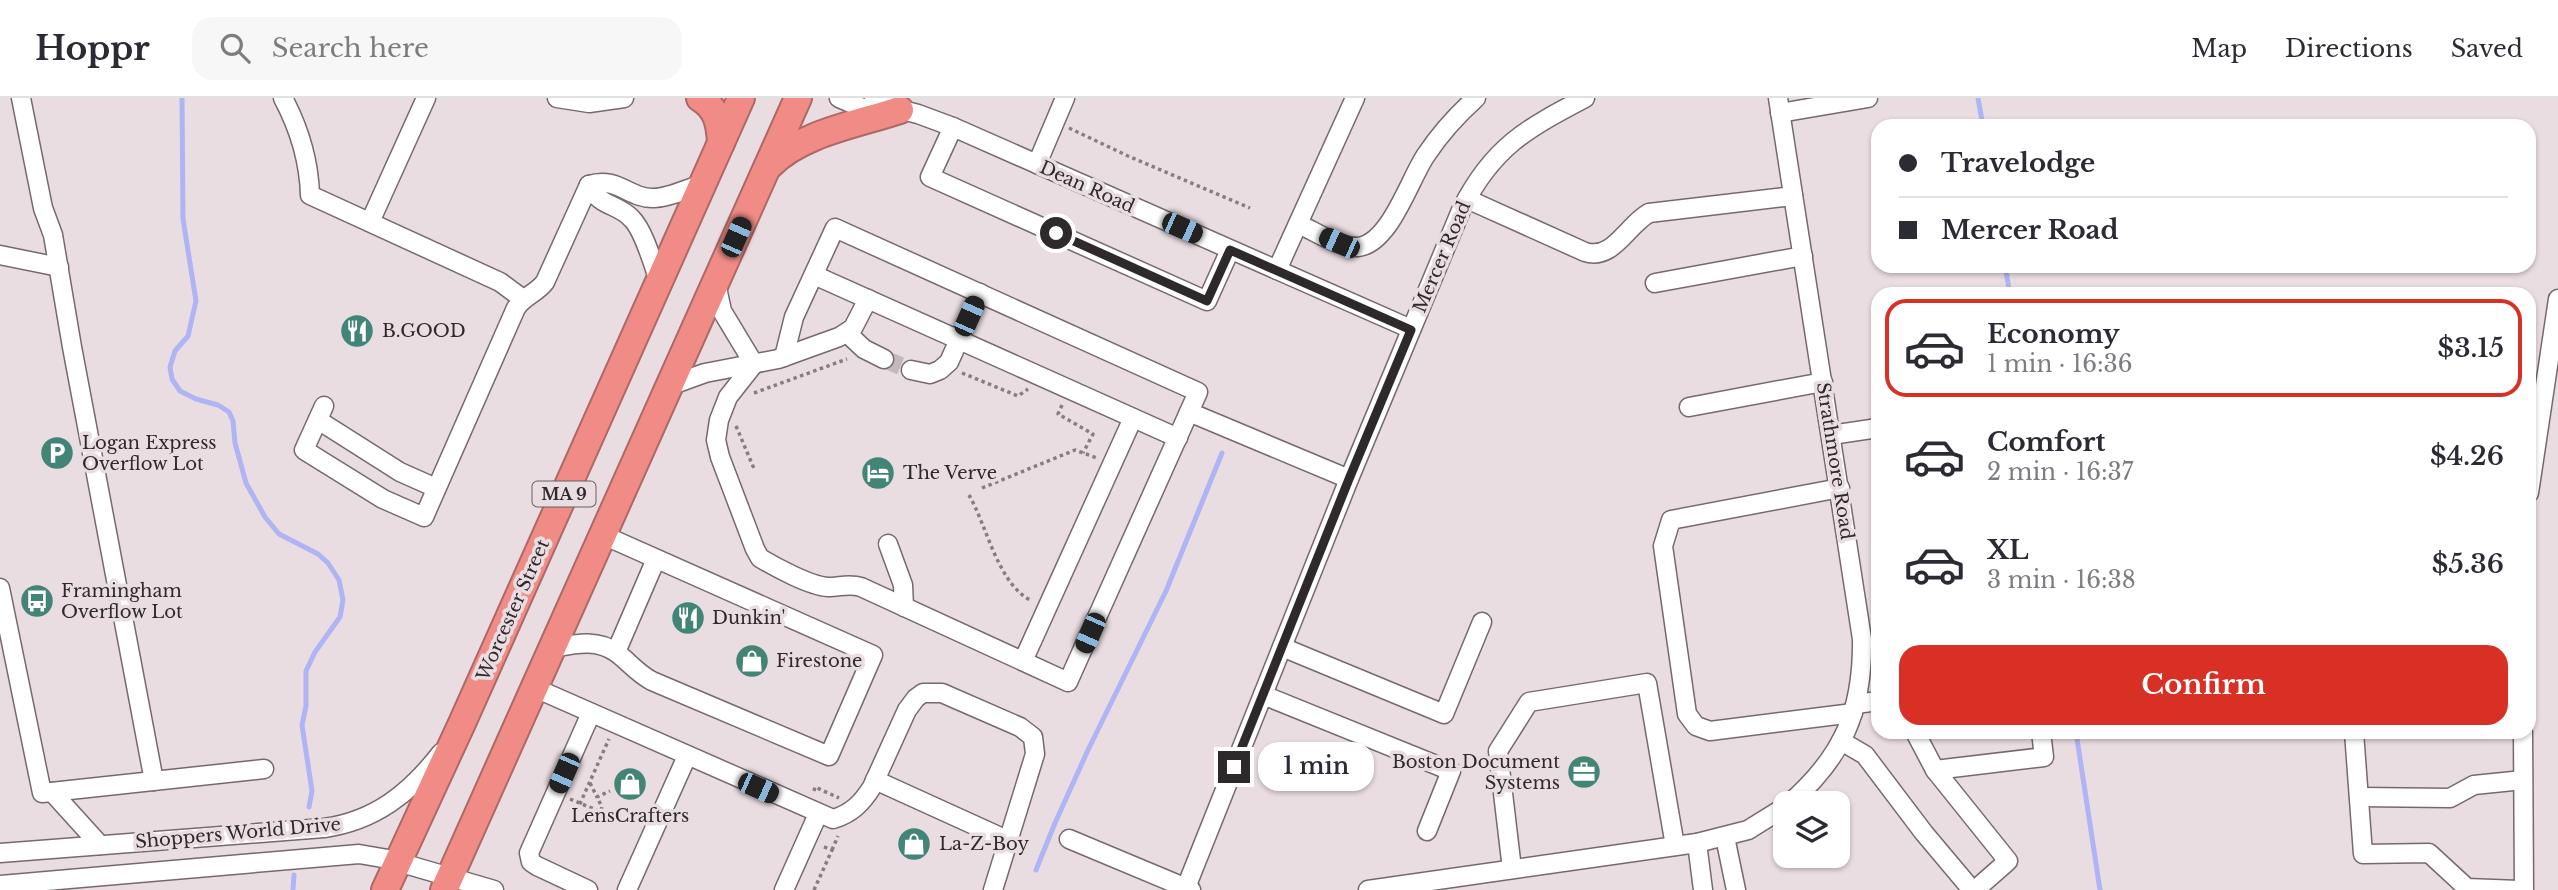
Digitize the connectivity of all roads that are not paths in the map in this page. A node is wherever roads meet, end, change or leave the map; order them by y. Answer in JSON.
{"nodes":[{"id":1,"x":21,"y":98,"type":"edge"},
{"id":2,"x":283,"y":98,"type":"edge"},
{"id":3,"x":426,"y":98,"type":"edge"},
{"id":4,"x":557,"y":98,"type":"edge"},
{"id":5,"x":624,"y":98,"type":"edge"},
{"id":6,"x":700,"y":98,"type":"edge"},
{"id":7,"x":741,"y":98,"type":"edge"},
{"id":8,"x":799,"y":98,"type":"edge"},
{"id":9,"x":839,"y":98,"type":"edge"},
{"id":10,"x":1065,"y":98,"type":"edge"},
{"id":11,"x":1355,"y":98,"type":"edge"},
{"id":12,"x":1476,"y":98,"type":"edge"},
{"id":13,"x":1585,"y":98,"type":"edge"},
{"id":14,"x":1868,"y":98,"type":"edge"},
{"id":15,"x":885,"y":103,"type":"edge"},
{"id":16,"x":1554,"y":105,"type":"edge"},
{"id":17,"x":1779,"y":106,"type":"edge"},
{"id":18,"x":953,"y":127,"type":"junction"},
{"id":19,"x":721,"y":142,"type":"junction"},
{"id":20,"x":1037,"y":164,"type":"junction"},
{"id":21,"x":766,"y":169,"type":"junction"},
{"id":22,"x":703,"y":184,"type":"junction"},
{"id":23,"x":589,"y":185,"type":"junction"},
{"id":24,"x":1793,"y":196,"type":"junction"},
{"id":25,"x":1467,"y":199,"type":"junction"},
{"id":26,"x":370,"y":222,"type":"junction"},
{"id":27,"x":1298,"y":224,"type":"junction"},
{"id":28,"x":1230,"y":250,"type":"junction"},
{"id":29,"x":0,"y":255,"type":"edge"},
{"id":30,"x":1803,"y":256,"type":"junction"},
{"id":31,"x":59,"y":267,"type":"junction"},
{"id":32,"x":1277,"y":271,"type":"junction"},
{"id":33,"x":814,"y":275,"type":"junction"},
{"id":34,"x":659,"y":281,"type":"junction"},
{"id":35,"x":716,"y":282,"type":"junction"},
{"id":36,"x":1655,"y":283,"type":"dead end"},
{"id":37,"x":980,"y":293,"type":"junction"},
{"id":38,"x":523,"y":299,"type":"junction"},
{"id":39,"x":868,"y":299,"type":"junction"},
{"id":40,"x":2558,"y":299,"type":"edge"},
{"id":41,"x":1411,"y":330,"type":"junction"},
{"id":42,"x":847,"y":333,"type":"junction"},
{"id":43,"x":959,"y":340,"type":"junction"},
{"id":44,"x":784,"y":357,"type":"junction"},
{"id":45,"x":884,"y":359,"type":"tunnel mouth"},
{"id":46,"x":754,"y":364,"type":"junction"},
{"id":47,"x":911,"y":370,"type":"tunnel mouth"},
{"id":48,"x":1823,"y":382,"type":"junction"},
{"id":49,"x":669,"y":387,"type":"junction"},
{"id":50,"x":1689,"y":407,"type":"dead end"},
{"id":51,"x":1189,"y":412,"type":"junction"},
{"id":52,"x":1133,"y":418,"type":"junction"},
{"id":53,"x":1871,"y":429,"type":"edge"},
{"id":54,"x":1831,"y":435,"type":"junction"},
{"id":55,"x":1178,"y":438,"type":"junction"},
{"id":56,"x":2536,"y":446,"type":"edge"},
{"id":57,"x":1349,"y":479,"type":"junction"},
{"id":58,"x":436,"y":488,"type":"junction"},
{"id":59,"x":1840,"y":488,"type":"junction"},
{"id":60,"x":603,"y":535,"type":"junction"},
{"id":61,"x":888,"y":544,"type":"dead end"},
{"id":62,"x":656,"y":559,"type":"junction"},
{"id":63,"x":0,"y":588,"type":"edge"},
{"id":64,"x":904,"y":607,"type":"junction"},
{"id":65,"x":1482,"y":622,"type":"dead end"},
{"id":66,"x":1282,"y":647,"type":"junction"},
{"id":67,"x":552,"y":648,"type":"junction"},
{"id":68,"x":616,"y":652,"type":"junction"},
{"id":69,"x":1023,"y":661,"type":"junction"},
{"id":70,"x":534,"y":688,"type":"junction"},
{"id":71,"x":1263,"y":695,"type":"junction"},
{"id":72,"x":1871,"y":703,"type":"edge"},
{"id":73,"x":1855,"y":709,"type":"junction"},
{"id":74,"x":591,"y":713,"type":"junction"},
{"id":75,"x":463,"y":721,"type":"junction"},
{"id":76,"x":1919,"y":739,"type":"edge"},
{"id":77,"x":2042,"y":739,"type":"edge"},
{"id":78,"x":2355,"y":739,"type":"edge"},
{"id":79,"x":2523,"y":739,"type":"edge"},
{"id":80,"x":1841,"y":741,"type":"junction"},
{"id":81,"x":687,"y":756,"type":"junction"},
{"id":82,"x":264,"y":769,"type":"dead end"},
{"id":83,"x":1935,"y":770,"type":"junction"},
{"id":84,"x":875,"y":780,"type":"junction"},
{"id":85,"x":2523,"y":780,"type":"junction"},
{"id":86,"x":155,"y":781,"type":"junction"},
{"id":87,"x":1802,"y":791,"type":"edge"},
{"id":88,"x":52,"y":792,"type":"junction"},
{"id":89,"x":2359,"y":797,"type":"junction"},
{"id":90,"x":818,"y":814,"type":"junction"},
{"id":91,"x":1773,"y":814,"type":"edge"},
{"id":92,"x":1427,"y":831,"type":"dead end"},
{"id":93,"x":1725,"y":837,"type":"junction"},
{"id":94,"x":1007,"y":839,"type":"junction"},
{"id":95,"x":1069,"y":839,"type":"dead end"},
{"id":96,"x":1697,"y":843,"type":"junction"},
{"id":97,"x":100,"y":845,"type":"junction"},
{"id":98,"x":1675,"y":846,"type":"junction"},
{"id":99,"x":55,"y":849,"type":"junction"},
{"id":100,"x":0,"y":853,"type":"edge"},
{"id":101,"x":398,"y":862,"type":"junction"},
{"id":102,"x":1512,"y":869,"type":"junction"},
{"id":103,"x":1481,"y":882,"type":"edge"},
{"id":104,"x":0,"y":884,"type":"edge"},
{"id":105,"x":73,"y":884,"type":"edge"},
{"id":106,"x":45,"y":885,"type":"edge"},
{"id":107,"x":450,"y":886,"type":"edge"},
{"id":108,"x":1188,"y":889,"type":"edge"},
{"id":109,"x":385,"y":890,"type":"edge"},
{"id":110,"x":494,"y":890,"type":"edge"},
{"id":111,"x":588,"y":890,"type":"edge"},
{"id":112,"x":627,"y":890,"type":"edge"},
{"id":113,"x":784,"y":890,"type":"edge"},
{"id":114,"x":993,"y":890,"type":"edge"},
{"id":115,"x":1368,"y":890,"type":"edge"},
{"id":116,"x":1703,"y":890,"type":"edge"},
{"id":117,"x":1736,"y":890,"type":"edge"},
{"id":118,"x":1973,"y":890,"type":"edge"},
{"id":119,"x":2519,"y":890,"type":"edge"},
{"id":120,"x":2524,"y":890,"type":"edge"}],
"edges":[{"from":1,"to":31,"type":"street"},
{"from":2,"to":26,"type":"street"},
{"from":3,"to":26,"type":"street"},
{"from":4,"to":5,"type":"street"},
{"from":6,"to":19,"type":"highway"},
{"from":7,"to":19,"type":"highway","name":"Worcester Street","number":"MA 9"},
{"from":8,"to":21,"type":"highway","number":"MA 9"},
{"from":9,"to":15,"type":"street","name":"Dean Road"},
{"from":10,"to":20,"type":"street"},
{"from":11,"to":27,"type":"street"},
{"from":12,"to":27,"type":"street"},
{"from":13,"to":16,"type":"street","name":"Mercer Road"},
{"from":14,"to":17,"type":"street"},
{"from":15,"to":18,"type":"street","name":"Dean Road"},
{"from":15,"to":21,"type":"highway"},
{"from":16,"to":25,"type":"street","name":"Mercer Road"},
{"from":17,"to":24,"type":"street","name":"Strathmore Road"},
{"from":18,"to":20,"type":"street","name":"Dean Road"},
{"from":18,"to":28,"type":"street"},
{"from":19,"to":22,"type":"highway","name":"Worcester Street","number":"MA 9"},
{"from":20,"to":28,"type":"street","name":"Dean Road"},
{"from":21,"to":35,"type":"highway","number":"MA 9"},
{"from":22,"to":23,"type":"street"},
{"from":22,"to":34,"type":"highway","name":"Worcester Street","number":"MA 9"},
{"from":23,"to":34,"type":"street"},
{"from":23,"to":38,"type":"street"},
{"from":24,"to":25,"type":"street"},
{"from":24,"to":30,"type":"street","name":"Strathmore Road"},
{"from":25,"to":41,"type":"street","name":"Mercer Road"},
{"from":26,"to":38,"type":"street"},
{"from":27,"to":32,"type":"street"},
{"from":28,"to":32,"type":"street","name":"Dean Road"},
{"from":29,"to":31,"type":"street"},
{"from":30,"to":36,"type":"street"},
{"from":30,"to":48,"type":"street","name":"Strathmore Road"},
{"from":31,"to":86,"type":"street"},
{"from":32,"to":41,"type":"street","name":"Dean Road"},
{"from":33,"to":37,"type":"street"},
{"from":33,"to":39,"type":"street"},
{"from":33,"to":44,"type":"street"},
{"from":34,"to":75,"type":"highway","name":"Worcester Street","number":"MA 9"},
{"from":35,"to":46,"type":"street"},
{"from":35,"to":49,"type":"highway","number":"MA 9"},
{"from":37,"to":43,"type":"street"},
{"from":37,"to":51,"type":"street"},
{"from":38,"to":58,"type":"street"},
{"from":39,"to":42,"type":"street"},
{"from":39,"to":43,"type":"street"},
{"from":40,"to":56,"type":"street"},
{"from":41,"to":57,"type":"street","name":"Mercer Road"},
{"from":42,"to":44,"type":"street"},
{"from":42,"to":45,"type":"street"},
{"from":43,"to":47,"type":"street"},
{"from":43,"to":52,"type":"street"},
{"from":44,"to":46,"type":"street"},
{"from":46,"to":49,"type":"street"},
{"from":46,"to":64,"type":"street"},
{"from":48,"to":50,"type":"street"},
{"from":48,"to":54,"type":"street","name":"Strathmore Road"},
{"from":49,"to":60,"type":"highway","number":"MA 9"},
{"from":51,"to":55,"type":"street"},
{"from":51,"to":57,"type":"street"},
{"from":52,"to":55,"type":"street"},
{"from":52,"to":69,"type":"street"},
{"from":53,"to":54,"type":"street"},
{"from":54,"to":59,"type":"street","name":"Strathmore Road"},
{"from":55,"to":69,"type":"street"},
{"from":57,"to":66,"type":"street","name":"Mercer Road"},
{"from":58,"to":58,"type":"street"},
{"from":59,"to":73,"type":"street","name":"Strathmore Road"},
{"from":59,"to":73,"type":"street"},
{"from":60,"to":62,"type":"street"},
{"from":60,"to":67,"type":"highway","number":"MA 9"},
{"from":61,"to":64,"type":"street"},
{"from":62,"to":68,"type":"street"},
{"from":62,"to":68,"type":"street"},
{"from":63,"to":88,"type":"street"},
{"from":64,"to":69,"type":"street"},
{"from":65,"to":66,"type":"street"},
{"from":66,"to":71,"type":"street","name":"Mercer Road"},
{"from":67,"to":68,"type":"street"},
{"from":67,"to":70,"type":"highway","number":"MA 9"},
{"from":70,"to":74,"type":"street"},
{"from":70,"to":107,"type":"highway","number":"MA 9"},
{"from":71,"to":92,"type":"street"},
{"from":71,"to":108,"type":"street","name":"Mercer Road"},
{"from":72,"to":73,"type":"street"},
{"from":73,"to":80,"type":"street","name":"Strathmore Road"},
{"from":74,"to":81,"type":"street"},
{"from":74,"to":111,"type":"street"},
{"from":75,"to":97,"type":"street","name":"Shoppers World Drive"},
{"from":75,"to":101,"type":"highway","name":"Worcester Street","number":"MA 9"},
{"from":76,"to":83,"type":"street"},
{"from":77,"to":83,"type":"street"},
{"from":78,"to":89,"type":"street"},
{"from":79,"to":85,"type":"street"},
{"from":80,"to":87,"type":"street","name":"Strathmore Road"},
{"from":80,"to":118,"type":"street"},
{"from":81,"to":90,"type":"street"},
{"from":81,"to":112,"type":"street"},
{"from":82,"to":86,"type":"street"},
{"from":83,"to":118,"type":"street"},
{"from":84,"to":90,"type":"street"},
{"from":84,"to":94,"type":"street"},
{"from":84,"to":94,"type":"street"},
{"from":85,"to":89,"type":"street"},
{"from":85,"to":120,"type":"street"},
{"from":86,"to":88,"type":"street"},
{"from":88,"to":97,"type":"street"},
{"from":89,"to":119,"type":"street"},
{"from":90,"to":113,"type":"street"},
{"from":91,"to":93,"type":"street"},
{"from":93,"to":96,"type":"street"},
{"from":93,"to":117,"type":"street"},
{"from":94,"to":114,"type":"street"},
{"from":95,"to":108,"type":"street"},
{"from":96,"to":98,"type":"street"},
{"from":96,"to":116,"type":"street"},
{"from":97,"to":99,"type":"street","name":"Shoppers World Drive"},
{"from":98,"to":102,"type":"street"},
{"from":98,"to":102,"type":"street"},
{"from":99,"to":100,"type":"street","name":"Shoppers World Drive"},
{"from":99,"to":105,"type":"street"},
{"from":99,"to":106,"type":"street"},
{"from":101,"to":105,"type":"street","name":"Shoppers World Drive"},
{"from":101,"to":107,"type":"street","name":"Shoppers World Drive"},
{"from":101,"to":109,"type":"highway","name":"Worcester Street","number":"MA 9"},
{"from":102,"to":103,"type":"street"},
{"from":103,"to":115,"type":"street"},
{"from":104,"to":106,"type":"street","name":"Shoppers World Drive"},
{"from":105,"to":106,"type":"street","name":"Shoppers World Drive"},
{"from":107,"to":110,"type":"street","name":"Shoppers World Drive"}]}
